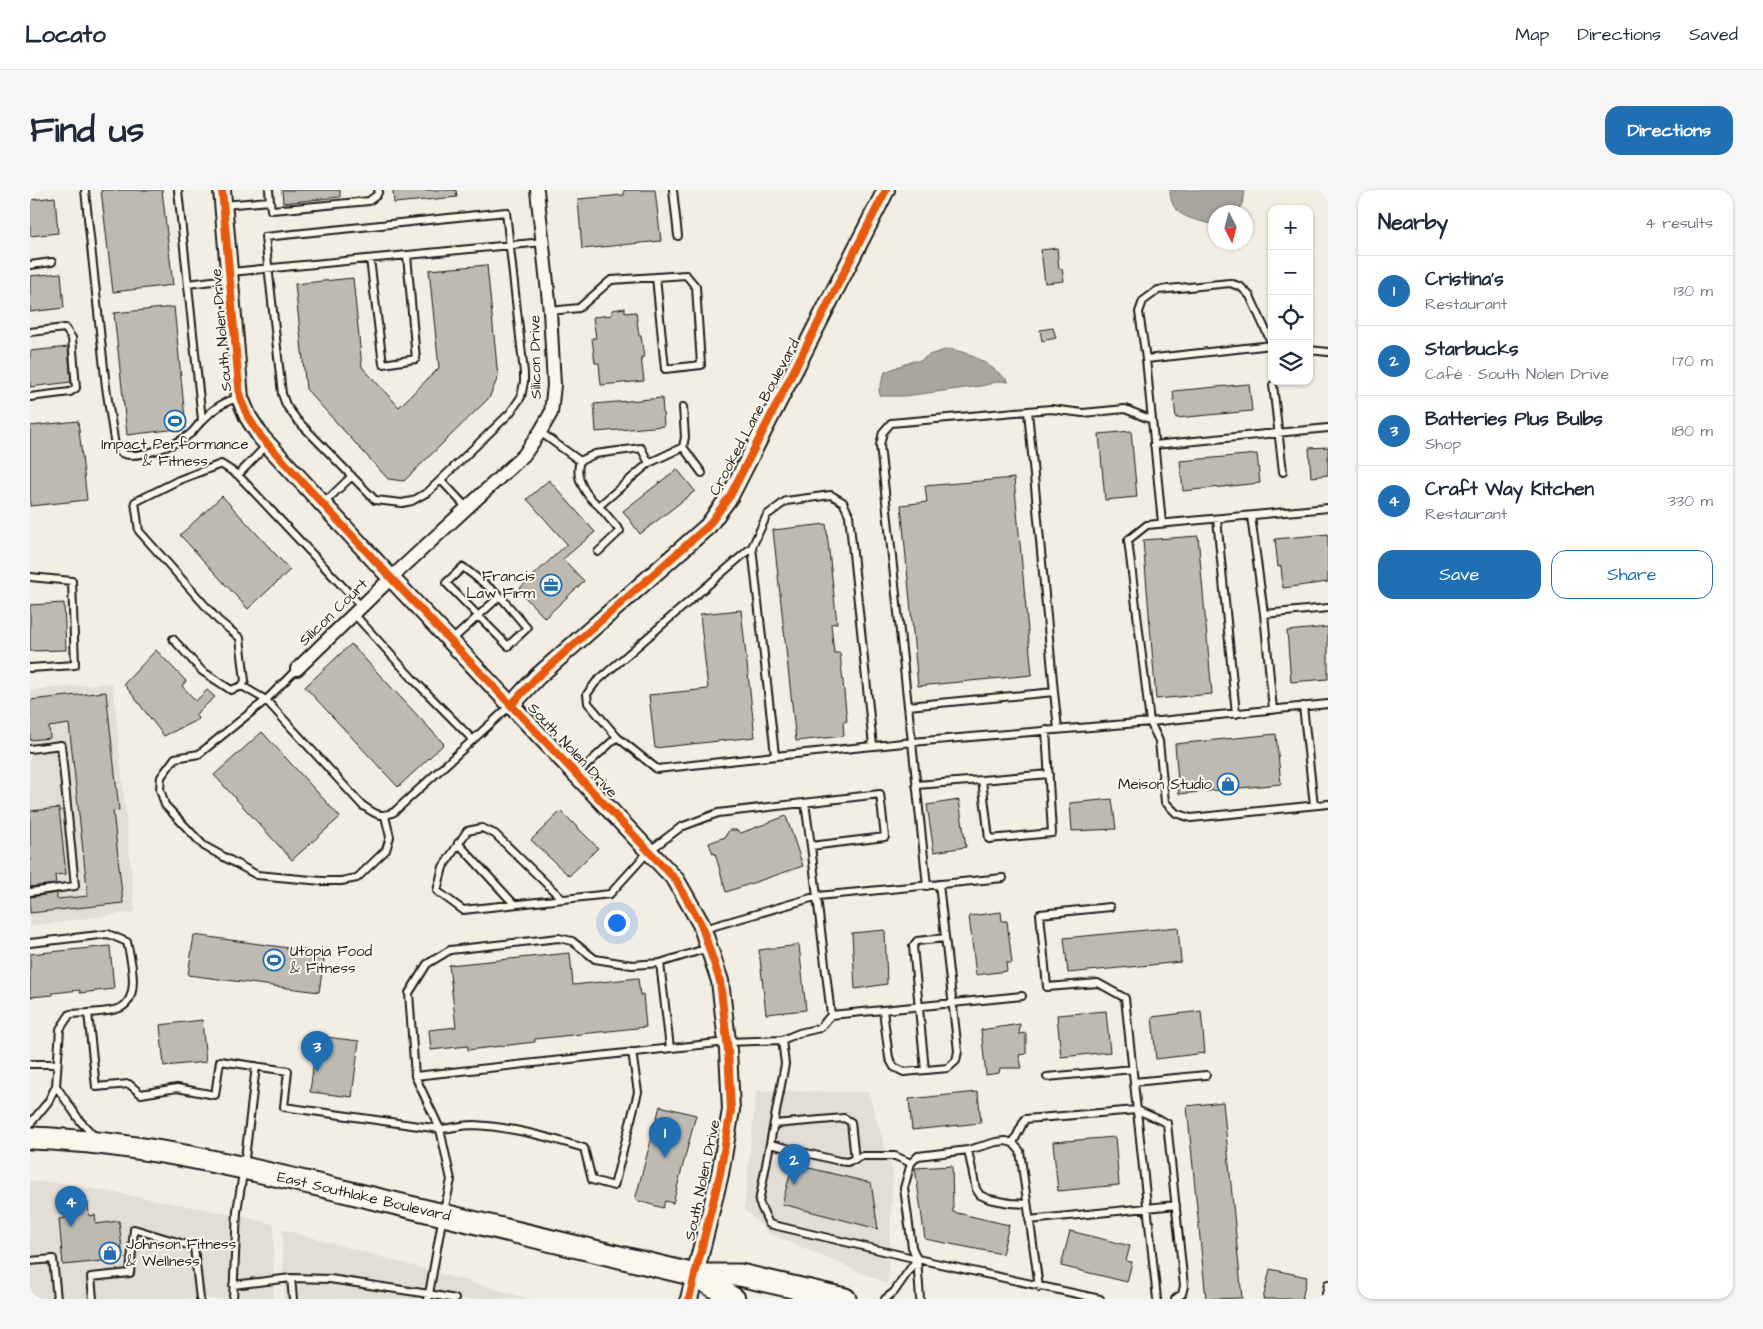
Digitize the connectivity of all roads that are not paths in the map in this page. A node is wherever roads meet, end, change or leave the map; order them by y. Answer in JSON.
{"nodes":[{"id":1,"x":85,"y":190,"type":"edge"},
{"id":2,"x":178,"y":190,"type":"edge"},
{"id":3,"x":269,"y":190,"type":"edge"},
{"id":4,"x":379,"y":190,"type":"edge"},
{"id":5,"x":537,"y":190,"type":"edge"},
{"id":6,"x":673,"y":190,"type":"edge"},
{"id":7,"x":886,"y":190,"type":"edge"},
{"id":8,"x":222,"y":198,"type":"edge"},
{"id":9,"x":270,"y":201,"type":"junction"},
{"id":10,"x":678,"y":236,"type":"dead end"},
{"id":11,"x":543,"y":242,"type":"junction"},
{"id":12,"x":510,"y":245,"type":"junction"},
{"id":13,"x":407,"y":255,"type":"junction"},
{"id":14,"x":370,"y":259,"type":"junction"},
{"id":15,"x":52,"y":262,"type":"dead end"},
{"id":16,"x":30,"y":265,"type":"edge"},
{"id":17,"x":268,"y":269,"type":"junction"},
{"id":18,"x":229,"y":276,"type":"junction"},
{"id":19,"x":656,"y":277,"type":"junction"},
{"id":20,"x":188,"y":284,"type":"junction"},
{"id":21,"x":550,"y":311,"type":"junction"},
{"id":22,"x":30,"y":332,"type":"edge"},
{"id":23,"x":1270,"y":340,"type":"edge"},
{"id":24,"x":1268,"y":345,"type":"edge"},
{"id":25,"x":1313,"y":350,"type":"edge"},
{"id":26,"x":1328,"y":352,"type":"edge"},
{"id":27,"x":1146,"y":360,"type":"junction"},
{"id":28,"x":1273,"y":385,"type":"dead end"},
{"id":29,"x":30,"y":397,"type":"edge"},
{"id":30,"x":240,"y":398,"type":"junction"},
{"id":31,"x":683,"y":407,"type":"dead end"},
{"id":32,"x":1028,"y":411,"type":"junction"},
{"id":33,"x":202,"y":420,"type":"junction"},
{"id":34,"x":1152,"y":420,"type":"junction"},
{"id":35,"x":1328,"y":428,"type":"edge"},
{"id":36,"x":540,"y":432,"type":"junction"},
{"id":37,"x":1278,"y":433,"type":"junction"},
{"id":38,"x":268,"y":444,"type":"junction"},
{"id":39,"x":1154,"y":445,"type":"junction"},
{"id":40,"x":683,"y":447,"type":"junction"},
{"id":41,"x":580,"y":461,"type":"junction"},
{"id":42,"x":649,"y":463,"type":"junction"},
{"id":43,"x":1283,"y":472,"type":"dead end"},
{"id":44,"x":702,"y":473,"type":"dead end"},
{"id":45,"x":238,"y":475,"type":"junction"},
{"id":46,"x":352,"y":476,"type":"junction"},
{"id":47,"x":441,"y":480,"type":"junction"},
{"id":48,"x":323,"y":504,"type":"junction"},
{"id":49,"x":599,"y":506,"type":"junction"},
{"id":50,"x":466,"y":508,"type":"junction"},
{"id":51,"x":1328,"y":508,"type":"edge"},
{"id":52,"x":1251,"y":516,"type":"junction"},
{"id":53,"x":1217,"y":519,"type":"junction"},
{"id":54,"x":1162,"y":523,"type":"junction"},
{"id":55,"x":752,"y":548,"type":"junction"},
{"id":56,"x":598,"y":552,"type":"dead end"},
{"id":57,"x":30,"y":577,"type":"edge"},
{"id":58,"x":391,"y":578,"type":"junction"},
{"id":59,"x":500,"y":596,"type":"junction"},
{"id":60,"x":1328,"y":608,"type":"edge"},
{"id":61,"x":358,"y":610,"type":"junction"},
{"id":62,"x":1264,"y":614,"type":"junction"},
{"id":63,"x":478,"y":616,"type":"junction"},
{"id":64,"x":173,"y":639,"type":"dead end"},
{"id":65,"x":451,"y":641,"type":"junction"},
{"id":66,"x":30,"y":668,"type":"edge"},
{"id":67,"x":297,"y":669,"type":"joint"},
{"id":68,"x":242,"y":686,"type":"junction"},
{"id":69,"x":1054,"y":692,"type":"junction"},
{"id":70,"x":266,"y":700,"type":"junction"},
{"id":71,"x":512,"y":704,"type":"junction"},
{"id":72,"x":1328,"y":704,"type":"edge"},
{"id":73,"x":908,"y":706,"type":"junction"},
{"id":74,"x":1303,"y":706,"type":"junction"},
{"id":75,"x":1273,"y":710,"type":"junction"},
{"id":76,"x":1236,"y":714,"type":"junction"},
{"id":77,"x":1150,"y":722,"type":"junction"},
{"id":78,"x":1046,"y":730,"type":"junction"},
{"id":79,"x":1058,"y":730,"type":"junction"},
{"id":80,"x":617,"y":737,"type":"junction"},
{"id":81,"x":473,"y":740,"type":"junction"},
{"id":82,"x":912,"y":742,"type":"junction"},
{"id":83,"x":873,"y":746,"type":"junction"},
{"id":84,"x":30,"y":749,"type":"edge"},
{"id":85,"x":775,"y":755,"type":"junction"},
{"id":86,"x":577,"y":774,"type":"junction"},
{"id":87,"x":1049,"y":774,"type":"junction"},
{"id":88,"x":982,"y":780,"type":"junction"},
{"id":89,"x":916,"y":785,"type":"junction"},
{"id":90,"x":805,"y":803,"type":"junction"},
{"id":91,"x":1328,"y":804,"type":"edge"},
{"id":92,"x":1314,"y":805,"type":"junction"},
{"id":93,"x":385,"y":816,"type":"junction"},
{"id":94,"x":458,"y":844,"type":"junction"},
{"id":95,"x":811,"y":846,"type":"junction"},
{"id":96,"x":649,"y":851,"type":"junction"},
{"id":97,"x":1003,"y":878,"type":"dead end"},
{"id":98,"x":939,"y":884,"type":"junction"},
{"id":99,"x":927,"y":886,"type":"junction"},
{"id":100,"x":30,"y":892,"type":"edge"},
{"id":101,"x":818,"y":896,"type":"junction"},
{"id":102,"x":562,"y":899,"type":"junction"},
{"id":103,"x":514,"y":904,"type":"junction"},
{"id":104,"x":1110,"y":907,"type":"dead end"},
{"id":105,"x":703,"y":930,"type":"junction"},
{"id":106,"x":945,"y":938,"type":"junction"},
{"id":107,"x":30,"y":944,"type":"edge"},
{"id":108,"x":709,"y":948,"type":"junction"},
{"id":109,"x":660,"y":963,"type":"junction"},
{"id":110,"x":1022,"y":996,"type":"dead end"},
{"id":111,"x":953,"y":1002,"type":"junction"},
{"id":112,"x":917,"y":1006,"type":"junction"},
{"id":113,"x":883,"y":1010,"type":"junction"},
{"id":114,"x":88,"y":1013,"type":"junction"},
{"id":115,"x":831,"y":1015,"type":"junction"},
{"id":116,"x":782,"y":1040,"type":"junction"},
{"id":117,"x":727,"y":1042,"type":"junction"},
{"id":118,"x":670,"y":1048,"type":"junction"},
{"id":119,"x":632,"y":1052,"type":"junction"},
{"id":120,"x":30,"y":1064,"type":"edge"},
{"id":121,"x":57,"y":1064,"type":"junction"},
{"id":122,"x":256,"y":1066,"type":"junction"},
{"id":123,"x":1133,"y":1069,"type":"junction"},
{"id":124,"x":925,"y":1070,"type":"junction"},
{"id":125,"x":1206,"y":1075,"type":"dead end"},
{"id":126,"x":415,"y":1076,"type":"junction"},
{"id":127,"x":1046,"y":1077,"type":"dead end"},
{"id":128,"x":1134,"y":1082,"type":"junction"},
{"id":129,"x":56,"y":1086,"type":"junction"},
{"id":130,"x":1137,"y":1110,"type":"junction"},
{"id":131,"x":30,"y":1124,"type":"edge"},
{"id":132,"x":774,"y":1124,"type":"junction"},
{"id":133,"x":440,"y":1129,"type":"junction"},
{"id":134,"x":30,"y":1138,"type":"edge"},
{"id":135,"x":101,"y":1143,"type":"junction"},
{"id":136,"x":1013,"y":1143,"type":"junction"},
{"id":137,"x":770,"y":1144,"type":"junction"},
{"id":138,"x":968,"y":1150,"type":"junction"},
{"id":139,"x":855,"y":1160,"type":"junction"},
{"id":140,"x":911,"y":1163,"type":"junction"},
{"id":141,"x":244,"y":1167,"type":"junction"},
{"id":142,"x":1027,"y":1204,"type":"junction"},
{"id":143,"x":1176,"y":1205,"type":"junction"},
{"id":144,"x":1147,"y":1208,"type":"junction"},
{"id":145,"x":443,"y":1215,"type":"junction"},
{"id":146,"x":1029,"y":1220,"type":"junction"},
{"id":147,"x":917,"y":1259,"type":"junction"},
{"id":148,"x":30,"y":1260,"type":"edge"},
{"id":149,"x":695,"y":1275,"type":"junction"},
{"id":150,"x":291,"y":1278,"type":"junction"},
{"id":151,"x":233,"y":1284,"type":"junction"},
{"id":152,"x":1328,"y":1284,"type":"edge"},
{"id":153,"x":1039,"y":1286,"type":"junction"},
{"id":154,"x":429,"y":1297,"type":"edge"},
{"id":155,"x":1081,"y":1298,"type":"edge"},
{"id":156,"x":57,"y":1299,"type":"edge"},
{"id":157,"x":93,"y":1299,"type":"edge"},
{"id":158,"x":200,"y":1299,"type":"edge"},
{"id":159,"x":232,"y":1299,"type":"edge"},
{"id":160,"x":293,"y":1299,"type":"edge"},
{"id":161,"x":455,"y":1299,"type":"edge"},
{"id":162,"x":689,"y":1299,"type":"edge"},
{"id":163,"x":734,"y":1299,"type":"edge"},
{"id":164,"x":845,"y":1299,"type":"edge"},
{"id":165,"x":885,"y":1299,"type":"edge"},
{"id":166,"x":920,"y":1299,"type":"edge"},
{"id":167,"x":1100,"y":1299,"type":"edge"},
{"id":168,"x":1157,"y":1299,"type":"edge"},
{"id":169,"x":1175,"y":1299,"type":"edge"},
{"id":170,"x":1325,"y":1299,"type":"edge"}],
"edges":[{"from":1,"to":33,"type":"lane"},
{"from":2,"to":20,"type":"lane"},
{"from":3,"to":9,"type":"lane"},
{"from":4,"to":9,"type":"lane"},
{"from":5,"to":11,"type":"street","name":"Silicon Drive"},
{"from":6,"to":10,"type":"lane"},
{"from":7,"to":71,"type":"street","name":"Crooked Lane Boulevard"},
{"from":8,"to":9,"type":"lane"},
{"from":8,"to":18,"type":"street","name":"South Nolen Drive"},
{"from":11,"to":12,"type":"lane"},
{"from":11,"to":21,"type":"street","name":"Silicon Drive"},
{"from":12,"to":13,"type":"lane"},
{"from":12,"to":17,"type":"lane"},
{"from":12,"to":47,"type":"lane"},
{"from":13,"to":14,"type":"lane"},
{"from":13,"to":14,"type":"lane"},
{"from":14,"to":17,"type":"lane"},
{"from":15,"to":16,"type":"lane"},
{"from":17,"to":18,"type":"lane"},
{"from":17,"to":46,"type":"lane"},
{"from":18,"to":20,"type":"lane"},
{"from":18,"to":30,"type":"street","name":"South Nolen Drive"},
{"from":19,"to":19,"type":"lane"},
{"from":19,"to":21,"type":"lane"},
{"from":20,"to":33,"type":"lane"},
{"from":21,"to":36,"type":"street","name":"Silicon Drive"},
{"from":22,"to":29,"type":"lane"},
{"from":23,"to":27,"type":"lane"},
{"from":24,"to":27,"type":"lane"},
{"from":25,"to":26,"type":"lane"},
{"from":27,"to":34,"type":"lane"},
{"from":28,"to":37,"type":"lane"},
{"from":30,"to":33,"type":"lane"},
{"from":30,"to":38,"type":"street","name":"South Nolen Drive"},
{"from":31,"to":40,"type":"lane"},
{"from":32,"to":34,"type":"lane"},
{"from":32,"to":69,"type":"lane"},
{"from":32,"to":73,"type":"lane"},
{"from":34,"to":39,"type":"lane"},
{"from":35,"to":37,"type":"lane"},
{"from":36,"to":41,"type":"lane"},
{"from":36,"to":50,"type":"street","name":"Silicon Drive"},
{"from":37,"to":39,"type":"lane"},
{"from":37,"to":43,"type":"lane"},
{"from":38,"to":45,"type":"lane"},
{"from":38,"to":48,"type":"street","name":"South Nolen Drive"},
{"from":39,"to":54,"type":"lane"},
{"from":40,"to":42,"type":"lane"},
{"from":40,"to":44,"type":"lane"},
{"from":41,"to":42,"type":"lane"},
{"from":41,"to":49,"type":"lane"},
{"from":42,"to":49,"type":"lane"},
{"from":45,"to":61,"type":"lane"},
{"from":45,"to":68,"type":"lane"},
{"from":46,"to":47,"type":"lane"},
{"from":46,"to":48,"type":"lane"},
{"from":47,"to":50,"type":"lane"},
{"from":48,"to":58,"type":"street","name":"South Nolen Drive"},
{"from":49,"to":56,"type":"lane"},
{"from":50,"to":58,"type":"street","name":"Silicon Drive"},
{"from":51,"to":52,"type":"lane"},
{"from":52,"to":53,"type":"lane"},
{"from":52,"to":62,"type":"lane"},
{"from":53,"to":54,"type":"lane"},
{"from":53,"to":76,"type":"lane"},
{"from":54,"to":77,"type":"lane"},
{"from":55,"to":80,"type":"lane"},
{"from":55,"to":83,"type":"lane"},
{"from":55,"to":85,"type":"lane"},
{"from":57,"to":66,"type":"lane"},
{"from":58,"to":61,"type":"street","name":"Silicon Court"},
{"from":58,"to":65,"type":"street","name":"South Nolen Drive"},
{"from":59,"to":63,"type":"lane"},
{"from":59,"to":63,"type":"lane"},
{"from":59,"to":63,"type":"lane"},
{"from":60,"to":62,"type":"lane"},
{"from":61,"to":67,"type":"street","name":"Silicon Court"},
{"from":61,"to":81,"type":"lane"},
{"from":62,"to":75,"type":"lane"},
{"from":63,"to":65,"type":"lane"},
{"from":64,"to":68,"type":"lane"},
{"from":65,"to":71,"type":"street","name":"South Nolen Drive"},
{"from":67,"to":70,"type":"lane"},
{"from":68,"to":70,"type":"lane"},
{"from":69,"to":73,"type":"lane"},
{"from":69,"to":79,"type":"lane"},
{"from":70,"to":93,"type":"lane"},
{"from":70,"to":93,"type":"lane"},
{"from":71,"to":81,"type":"lane"},
{"from":71,"to":86,"type":"street","name":"South Nolen Drive"},
{"from":72,"to":74,"type":"lane"},
{"from":73,"to":82,"type":"lane"},
{"from":74,"to":75,"type":"lane"},
{"from":74,"to":92,"type":"lane"},
{"from":75,"to":76,"type":"lane"},
{"from":76,"to":77,"type":"lane"},
{"from":77,"to":79,"type":"lane"},
{"from":77,"to":92,"type":"lane"},
{"from":78,"to":79,"type":"lane"},
{"from":78,"to":82,"type":"lane"},
{"from":78,"to":87,"type":"lane"},
{"from":80,"to":85,"type":"lane"},
{"from":80,"to":86,"type":"lane"},
{"from":81,"to":93,"type":"lane"},
{"from":82,"to":83,"type":"lane"},
{"from":82,"to":89,"type":"lane"},
{"from":83,"to":85,"type":"lane"},
{"from":84,"to":100,"type":"lane"},
{"from":86,"to":96,"type":"street","name":"South Nolen Drive"},
{"from":87,"to":88,"type":"lane"},
{"from":87,"to":88,"type":"lane"},
{"from":88,"to":89,"type":"lane"},
{"from":89,"to":99,"type":"lane"},
{"from":90,"to":95,"type":"lane"},
{"from":90,"to":95,"type":"lane"},
{"from":90,"to":96,"type":"lane"},
{"from":91,"to":92,"type":"lane"},
{"from":94,"to":102,"type":"lane"},
{"from":94,"to":103,"type":"lane"},
{"from":94,"to":103,"type":"lane"},
{"from":95,"to":101,"type":"lane"},
{"from":96,"to":102,"type":"lane"},
{"from":96,"to":105,"type":"street","name":"South Nolen Drive"},
{"from":97,"to":98,"type":"lane"},
{"from":98,"to":99,"type":"lane"},
{"from":98,"to":106,"type":"lane"},
{"from":99,"to":101,"type":"lane"},
{"from":101,"to":105,"type":"lane"},
{"from":101,"to":115,"type":"lane"},
{"from":102,"to":103,"type":"lane"},
{"from":104,"to":123,"type":"lane"},
{"from":105,"to":108,"type":"street","name":"South Nolen Drive"},
{"from":106,"to":111,"type":"lane"},
{"from":106,"to":112,"type":"lane"},
{"from":107,"to":114,"type":"lane"},
{"from":108,"to":109,"type":"lane"},
{"from":108,"to":117,"type":"street","name":"South Nolen Drive"},
{"from":109,"to":118,"type":"lane"},
{"from":109,"to":126,"type":"lane"},
{"from":110,"to":111,"type":"lane"},
{"from":111,"to":112,"type":"lane"},
{"from":111,"to":124,"type":"lane"},
{"from":112,"to":113,"type":"lane"},
{"from":112,"to":124,"type":"lane"},
{"from":113,"to":115,"type":"lane"},
{"from":113,"to":124,"type":"lane"},
{"from":114,"to":121,"type":"lane"},
{"from":114,"to":122,"type":"lane"},
{"from":115,"to":116,"type":"lane"},
{"from":116,"to":117,"type":"lane"},
{"from":116,"to":132,"type":"lane"},
{"from":117,"to":118,"type":"lane"},
{"from":117,"to":149,"type":"street","name":"South Nolen Drive"},
{"from":118,"to":119,"type":"lane"},
{"from":119,"to":126,"type":"lane"},
{"from":119,"to":133,"type":"lane"},
{"from":120,"to":121,"type":"lane"},
{"from":121,"to":129,"type":"lane"},
{"from":122,"to":133,"type":"lane"},
{"from":122,"to":141,"type":"lane"},
{"from":123,"to":127,"type":"lane"},
{"from":123,"to":128,"type":"lane"},
{"from":125,"to":128,"type":"lane"},
{"from":126,"to":133,"type":"lane"},
{"from":128,"to":130,"type":"lane"},
{"from":129,"to":131,"type":"lane"},
{"from":129,"to":135,"type":"lane"},
{"from":130,"to":136,"type":"lane"},
{"from":130,"to":143,"type":"lane"},
{"from":130,"to":144,"type":"lane"},
{"from":132,"to":137,"type":"lane"},
{"from":132,"to":139,"type":"lane"},
{"from":133,"to":145,"type":"lane"},
{"from":134,"to":135,"type":"main road","name":"East Southlake Boulevard"},
{"from":135,"to":141,"type":"main road","name":"East Southlake Boulevard"},
{"from":136,"to":138,"type":"lane"},
{"from":136,"to":142,"type":"lane"},
{"from":137,"to":139,"type":"lane"},
{"from":137,"to":147,"type":"lane"},
{"from":138,"to":140,"type":"lane"},
{"from":138,"to":142,"type":"lane"},
{"from":139,"to":140,"type":"lane"},
{"from":140,"to":147,"type":"lane"},
{"from":141,"to":145,"type":"main road","name":"East Southlake Boulevard"},
{"from":141,"to":151,"type":"lane"},
{"from":142,"to":146,"type":"lane"},
{"from":143,"to":144,"type":"lane"},
{"from":143,"to":169,"type":"lane"},
{"from":144,"to":146,"type":"lane"},
{"from":144,"to":168,"type":"lane"},
{"from":145,"to":149,"type":"main road","name":"East Southlake Boulevard"},
{"from":145,"to":154,"type":"lane"},
{"from":146,"to":153,"type":"lane"},
{"from":147,"to":153,"type":"lane"},
{"from":147,"to":165,"type":"lane"},
{"from":147,"to":166,"type":"lane"},
{"from":148,"to":156,"type":"lane"},
{"from":149,"to":162,"type":"street","name":"South Nolen Drive"},
{"from":149,"to":163,"type":"main road","name":"East Southlake Boulevard"},
{"from":149,"to":164,"type":"main road","name":"East Southlake Boulevard"},
{"from":150,"to":151,"type":"lane"},
{"from":150,"to":154,"type":"lane"},
{"from":150,"to":160,"type":"lane"},
{"from":151,"to":159,"type":"lane"},
{"from":152,"to":170,"type":"lane"},
{"from":153,"to":155,"type":"lane"},
{"from":154,"to":161,"type":"lane"},
{"from":155,"to":167,"type":"lane"},
{"from":157,"to":158,"type":"lane"}]}
